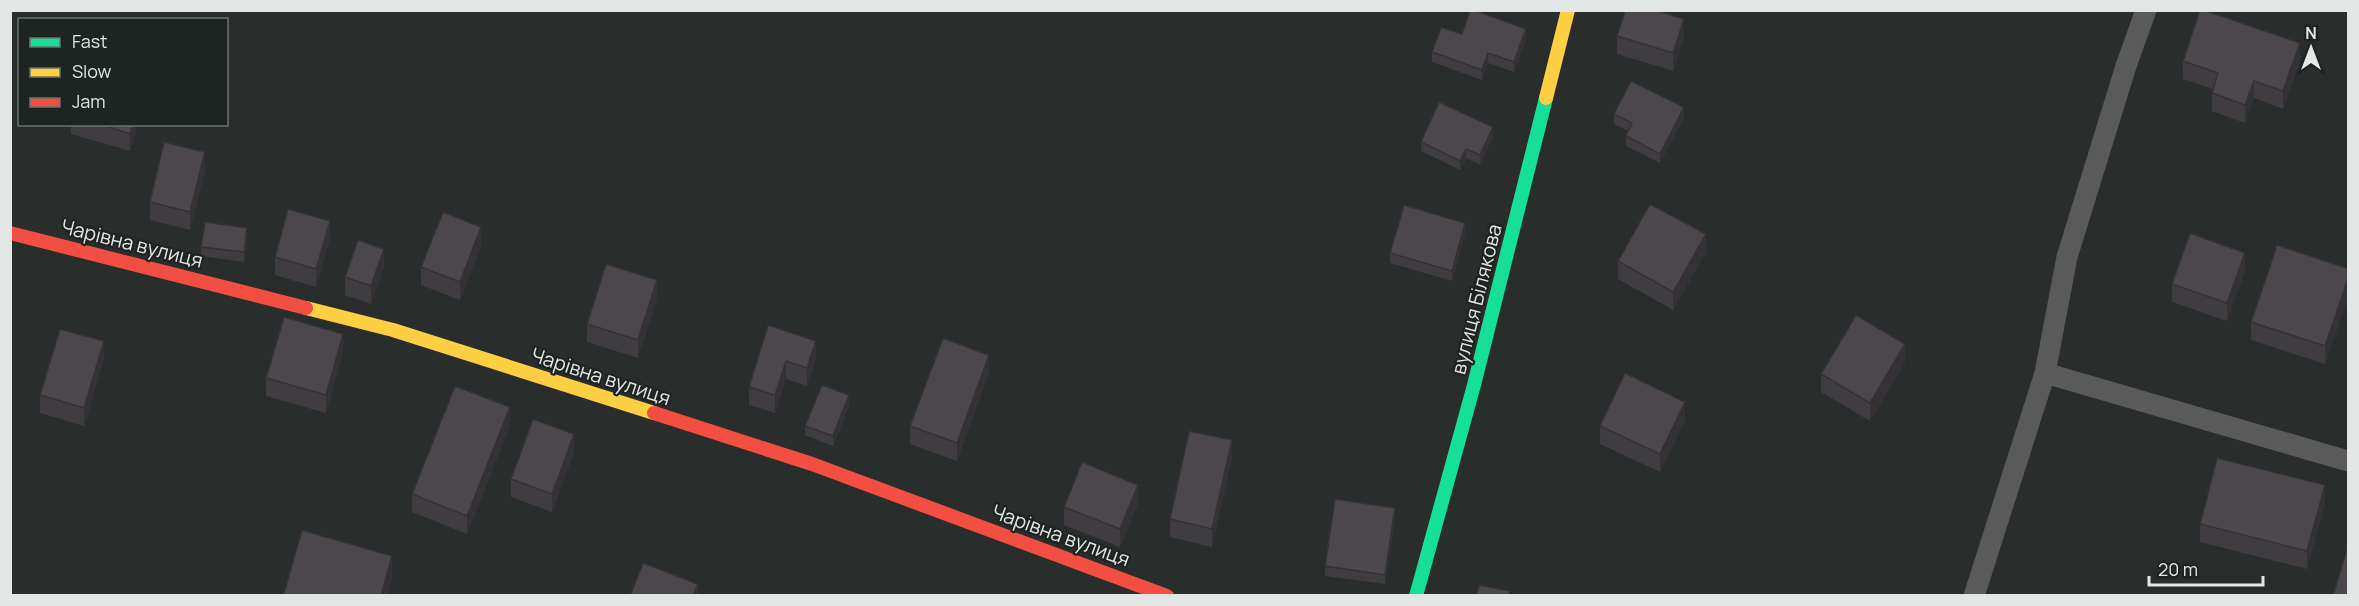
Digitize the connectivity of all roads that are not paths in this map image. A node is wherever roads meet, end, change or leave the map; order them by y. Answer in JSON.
{"nodes":[{"id":1,"x":1568,"y":10,"type":"edge"},
{"id":2,"x":2146,"y":10,"type":"edge"},
{"id":3,"x":10,"y":232,"type":"edge"},
{"id":4,"x":2045,"y":373,"type":"junction"},
{"id":5,"x":2349,"y":461,"type":"edge"},
{"id":6,"x":1167,"y":596,"type":"edge"},
{"id":7,"x":1416,"y":596,"type":"edge"},
{"id":8,"x":1974,"y":596,"type":"edge"}],
"edges":[{"from":1,"to":7,"type":"street","name":"вулиця Білякова"},
{"from":2,"to":4,"type":"lane"},
{"from":3,"to":6,"type":"street","name":"Чарівна вулиця"},
{"from":4,"to":5,"type":"lane"},
{"from":4,"to":8,"type":"lane"}]}
